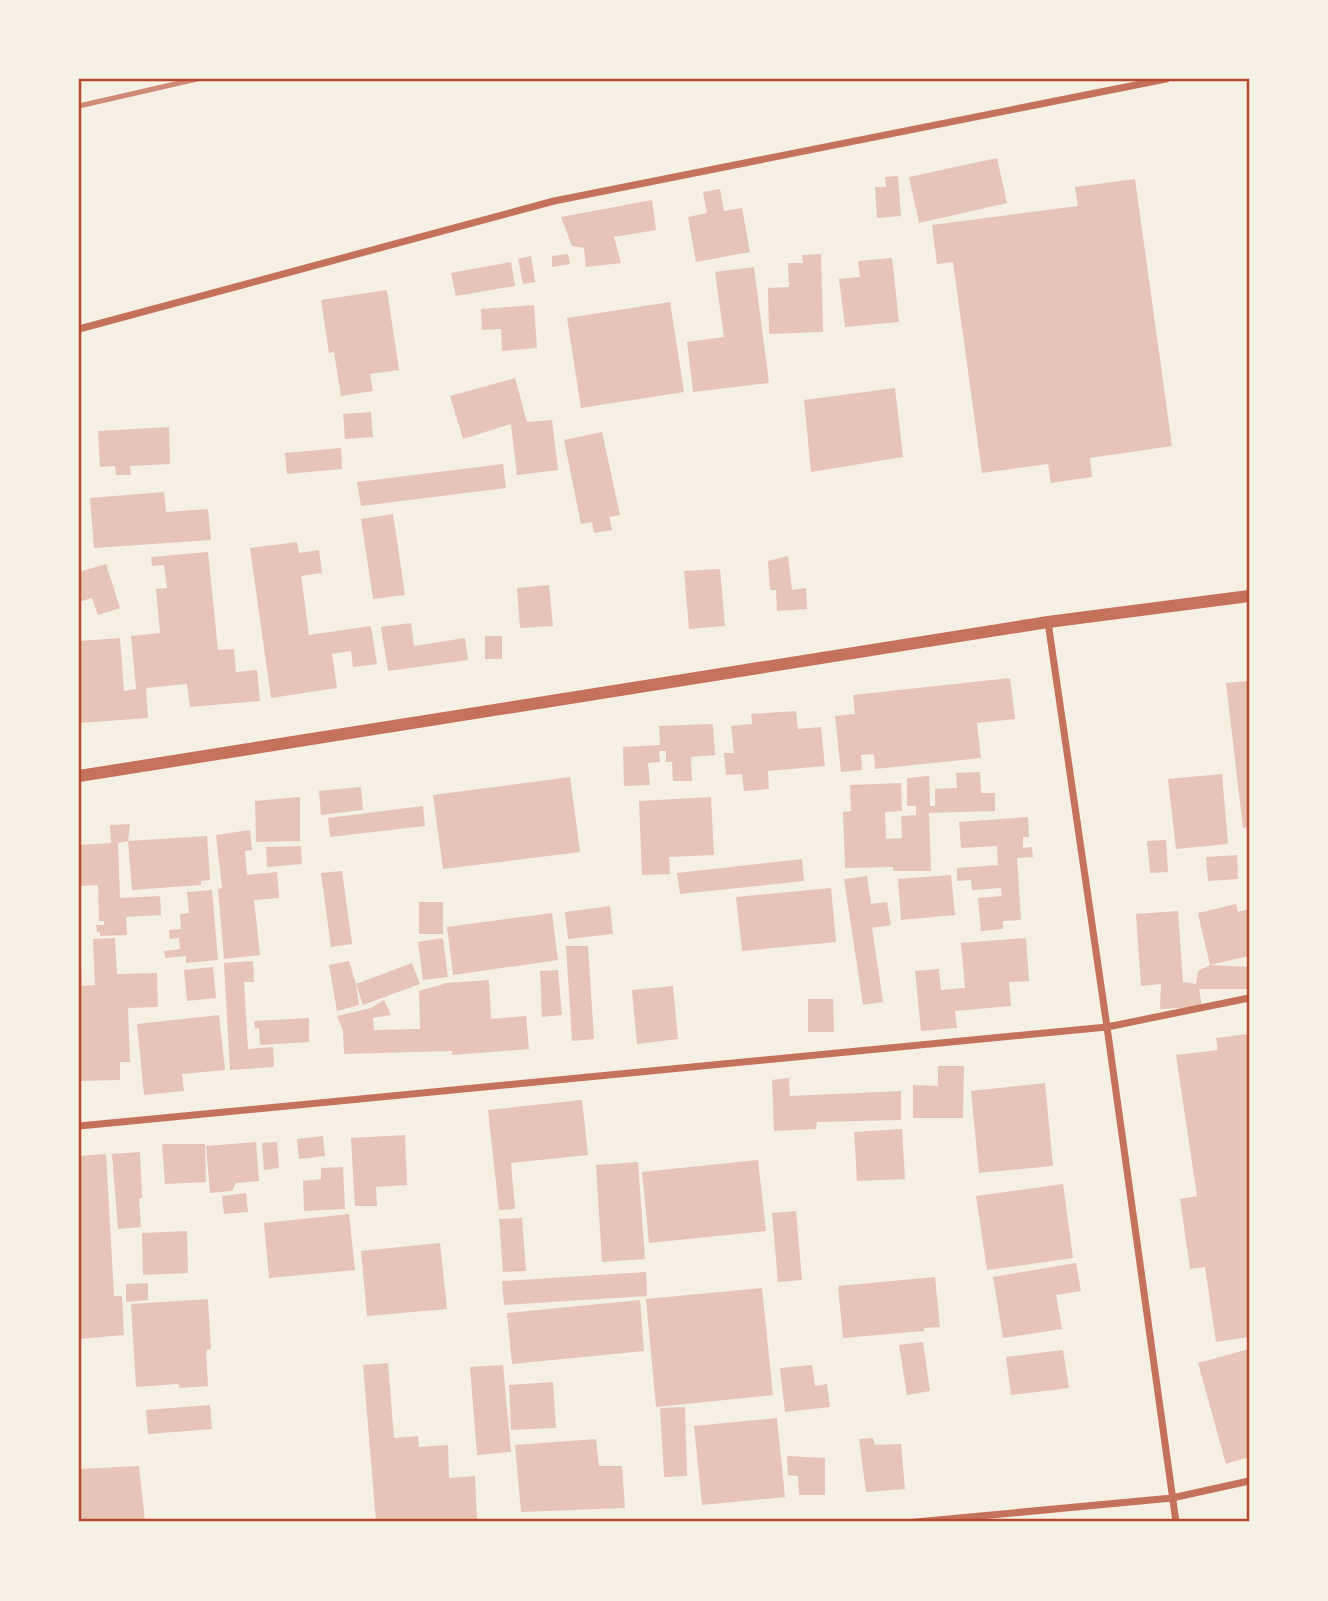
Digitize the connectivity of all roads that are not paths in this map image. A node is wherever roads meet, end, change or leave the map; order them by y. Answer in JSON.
{"nodes":[{"id":1,"x":1166,"y":79,"type":"edge"},
{"id":2,"x":79,"y":329,"type":"edge"},
{"id":3,"x":1249,"y":596,"type":"edge"},
{"id":4,"x":1048,"y":622,"type":"junction"},
{"id":5,"x":79,"y":776,"type":"edge"},
{"id":6,"x":1249,"y":998,"type":"edge"},
{"id":7,"x":1107,"y":1027,"type":"junction"},
{"id":8,"x":79,"y":1126,"type":"edge"},
{"id":9,"x":1249,"y":1481,"type":"edge"},
{"id":10,"x":1172,"y":1498,"type":"junction"},
{"id":11,"x":916,"y":1522,"type":"edge"},
{"id":12,"x":1176,"y":1522,"type":"edge"}],
"edges":[{"from":1,"to":2,"type":"street"},
{"from":3,"to":4,"type":"street"},
{"from":4,"to":5,"type":"street"},
{"from":4,"to":7,"type":"street"},
{"from":6,"to":7,"type":"street"},
{"from":7,"to":8,"type":"street"},
{"from":7,"to":10,"type":"street"},
{"from":9,"to":10,"type":"street"},
{"from":10,"to":11,"type":"street"},
{"from":10,"to":12,"type":"street"}]}
